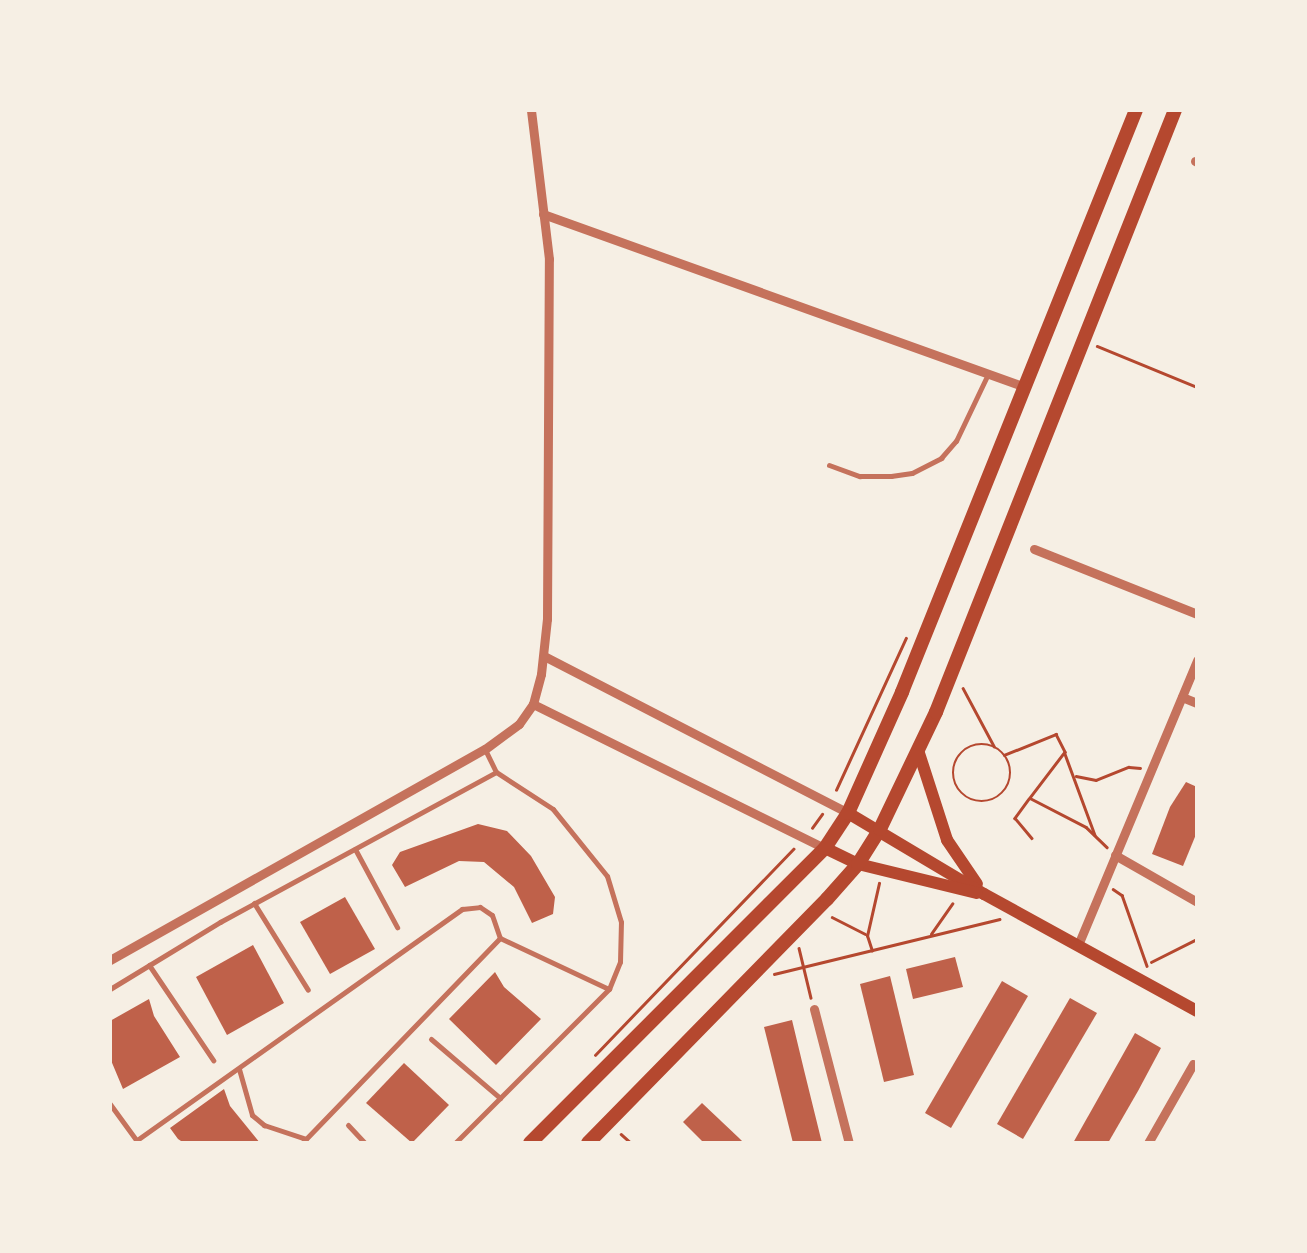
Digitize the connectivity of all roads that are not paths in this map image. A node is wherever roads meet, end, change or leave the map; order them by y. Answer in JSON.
{"nodes":[{"id":1,"x":531,"y":110,"type":"edge"},
{"id":2,"x":1136,"y":110,"type":"edge"},
{"id":3,"x":1175,"y":110,"type":"edge"},
{"id":4,"x":543,"y":214,"type":"junction"},
{"id":5,"x":988,"y":374,"type":"junction"},
{"id":6,"x":1024,"y":387,"type":"junction"},
{"id":7,"x":829,"y":466,"type":"dead end"},
{"id":8,"x":1034,"y":549,"type":"dead end"},
{"id":9,"x":1197,"y":614,"type":"edge"},
{"id":10,"x":544,"y":656,"type":"junction"},
{"id":11,"x":1197,"y":660,"type":"edge"},
{"id":12,"x":1182,"y":697,"type":"junction"},
{"id":13,"x":1197,"y":703,"type":"edge"},
{"id":14,"x":532,"y":704,"type":"junction"},
{"id":15,"x":485,"y":748,"type":"junction"},
{"id":16,"x":918,"y":750,"type":"junction"},
{"id":17,"x":496,"y":772,"type":"junction"},
{"id":18,"x":848,"y":812,"type":"junction"},
{"id":19,"x":880,"y":830,"type":"junction"},
{"id":20,"x":355,"y":848,"type":"junction"},
{"id":21,"x":825,"y":848,"type":"junction"},
{"id":22,"x":1116,"y":854,"type":"junction"},
{"id":23,"x":858,"y":864,"type":"junction"},
{"id":24,"x":984,"y":894,"type":"junction"},
{"id":25,"x":1197,"y":902,"type":"edge"},
{"id":26,"x":254,"y":903,"type":"junction"},
{"id":27,"x":397,"y":927,"type":"dead end"},
{"id":28,"x":500,"y":938,"type":"junction"},
{"id":29,"x":1078,"y":946,"type":"junction"},
{"id":30,"x":110,"y":960,"type":"edge"},
{"id":31,"x":149,"y":965,"type":"junction"},
{"id":32,"x":110,"y":989,"type":"edge"},
{"id":33,"x":609,"y":989,"type":"junction"},
{"id":34,"x":308,"y":990,"type":"dead end"},
{"id":35,"x":814,"y":1010,"type":"road end"},
{"id":36,"x":1197,"y":1011,"type":"edge"},
{"id":37,"x":432,"y":1040,"type":"dead end"},
{"id":38,"x":213,"y":1060,"type":"dead end"},
{"id":39,"x":1193,"y":1064,"type":"dead end"},
{"id":40,"x":238,"y":1069,"type":"junction"},
{"id":41,"x":500,"y":1098,"type":"junction"},
{"id":42,"x":110,"y":1104,"type":"edge"},
{"id":43,"x":348,"y":1125,"type":"dead end"},
{"id":44,"x":304,"y":1141,"type":"edge"},
{"id":45,"x":138,"y":1142,"type":"edge"},
{"id":46,"x":365,"y":1143,"type":"edge"},
{"id":47,"x":455,"y":1143,"type":"edge"},
{"id":48,"x":530,"y":1143,"type":"edge"},
{"id":49,"x":588,"y":1143,"type":"edge"},
{"id":50,"x":848,"y":1143,"type":"edge"},
{"id":51,"x":1148,"y":1143,"type":"edge"}],
"edges":[{"from":1,"to":4,"type":"street"},
{"from":2,"to":6,"type":"main road"},
{"from":3,"to":16,"type":"main road"},
{"from":4,"to":5,"type":"street"},
{"from":4,"to":10,"type":"street"},
{"from":5,"to":6,"type":"street"},
{"from":5,"to":7,"type":"lane"},
{"from":6,"to":18,"type":"main road"},
{"from":8,"to":9,"type":"street"},
{"from":10,"to":14,"type":"street"},
{"from":10,"to":18,"type":"street"},
{"from":11,"to":12,"type":"street"},
{"from":12,"to":13,"type":"street"},
{"from":12,"to":22,"type":"street"},
{"from":14,"to":15,"type":"street"},
{"from":14,"to":21,"type":"street"},
{"from":15,"to":17,"type":"lane"},
{"from":15,"to":30,"type":"street"},
{"from":16,"to":19,"type":"main road"},
{"from":16,"to":24,"type":"main road"},
{"from":17,"to":20,"type":"lane"},
{"from":17,"to":33,"type":"lane"},
{"from":18,"to":19,"type":"main road"},
{"from":18,"to":21,"type":"main road"},
{"from":19,"to":23,"type":"main road"},
{"from":19,"to":24,"type":"main road"},
{"from":20,"to":26,"type":"lane"},
{"from":20,"to":27,"type":"lane"},
{"from":21,"to":23,"type":"main road"},
{"from":21,"to":48,"type":"main road"},
{"from":22,"to":25,"type":"street"},
{"from":22,"to":29,"type":"street"},
{"from":23,"to":24,"type":"main road"},
{"from":23,"to":49,"type":"main road"},
{"from":24,"to":29,"type":"main road"},
{"from":26,"to":31,"type":"lane"},
{"from":26,"to":34,"type":"lane"},
{"from":28,"to":33,"type":"lane"},
{"from":28,"to":40,"type":"lane"},
{"from":28,"to":44,"type":"lane"},
{"from":29,"to":36,"type":"main road"},
{"from":31,"to":32,"type":"lane"},
{"from":31,"to":38,"type":"lane"},
{"from":33,"to":41,"type":"lane"},
{"from":35,"to":50,"type":"street"},
{"from":37,"to":41,"type":"lane"},
{"from":39,"to":51,"type":"street"},
{"from":40,"to":44,"type":"lane"},
{"from":40,"to":45,"type":"lane"},
{"from":41,"to":47,"type":"lane"},
{"from":42,"to":45,"type":"lane"},
{"from":43,"to":46,"type":"lane"}]}
